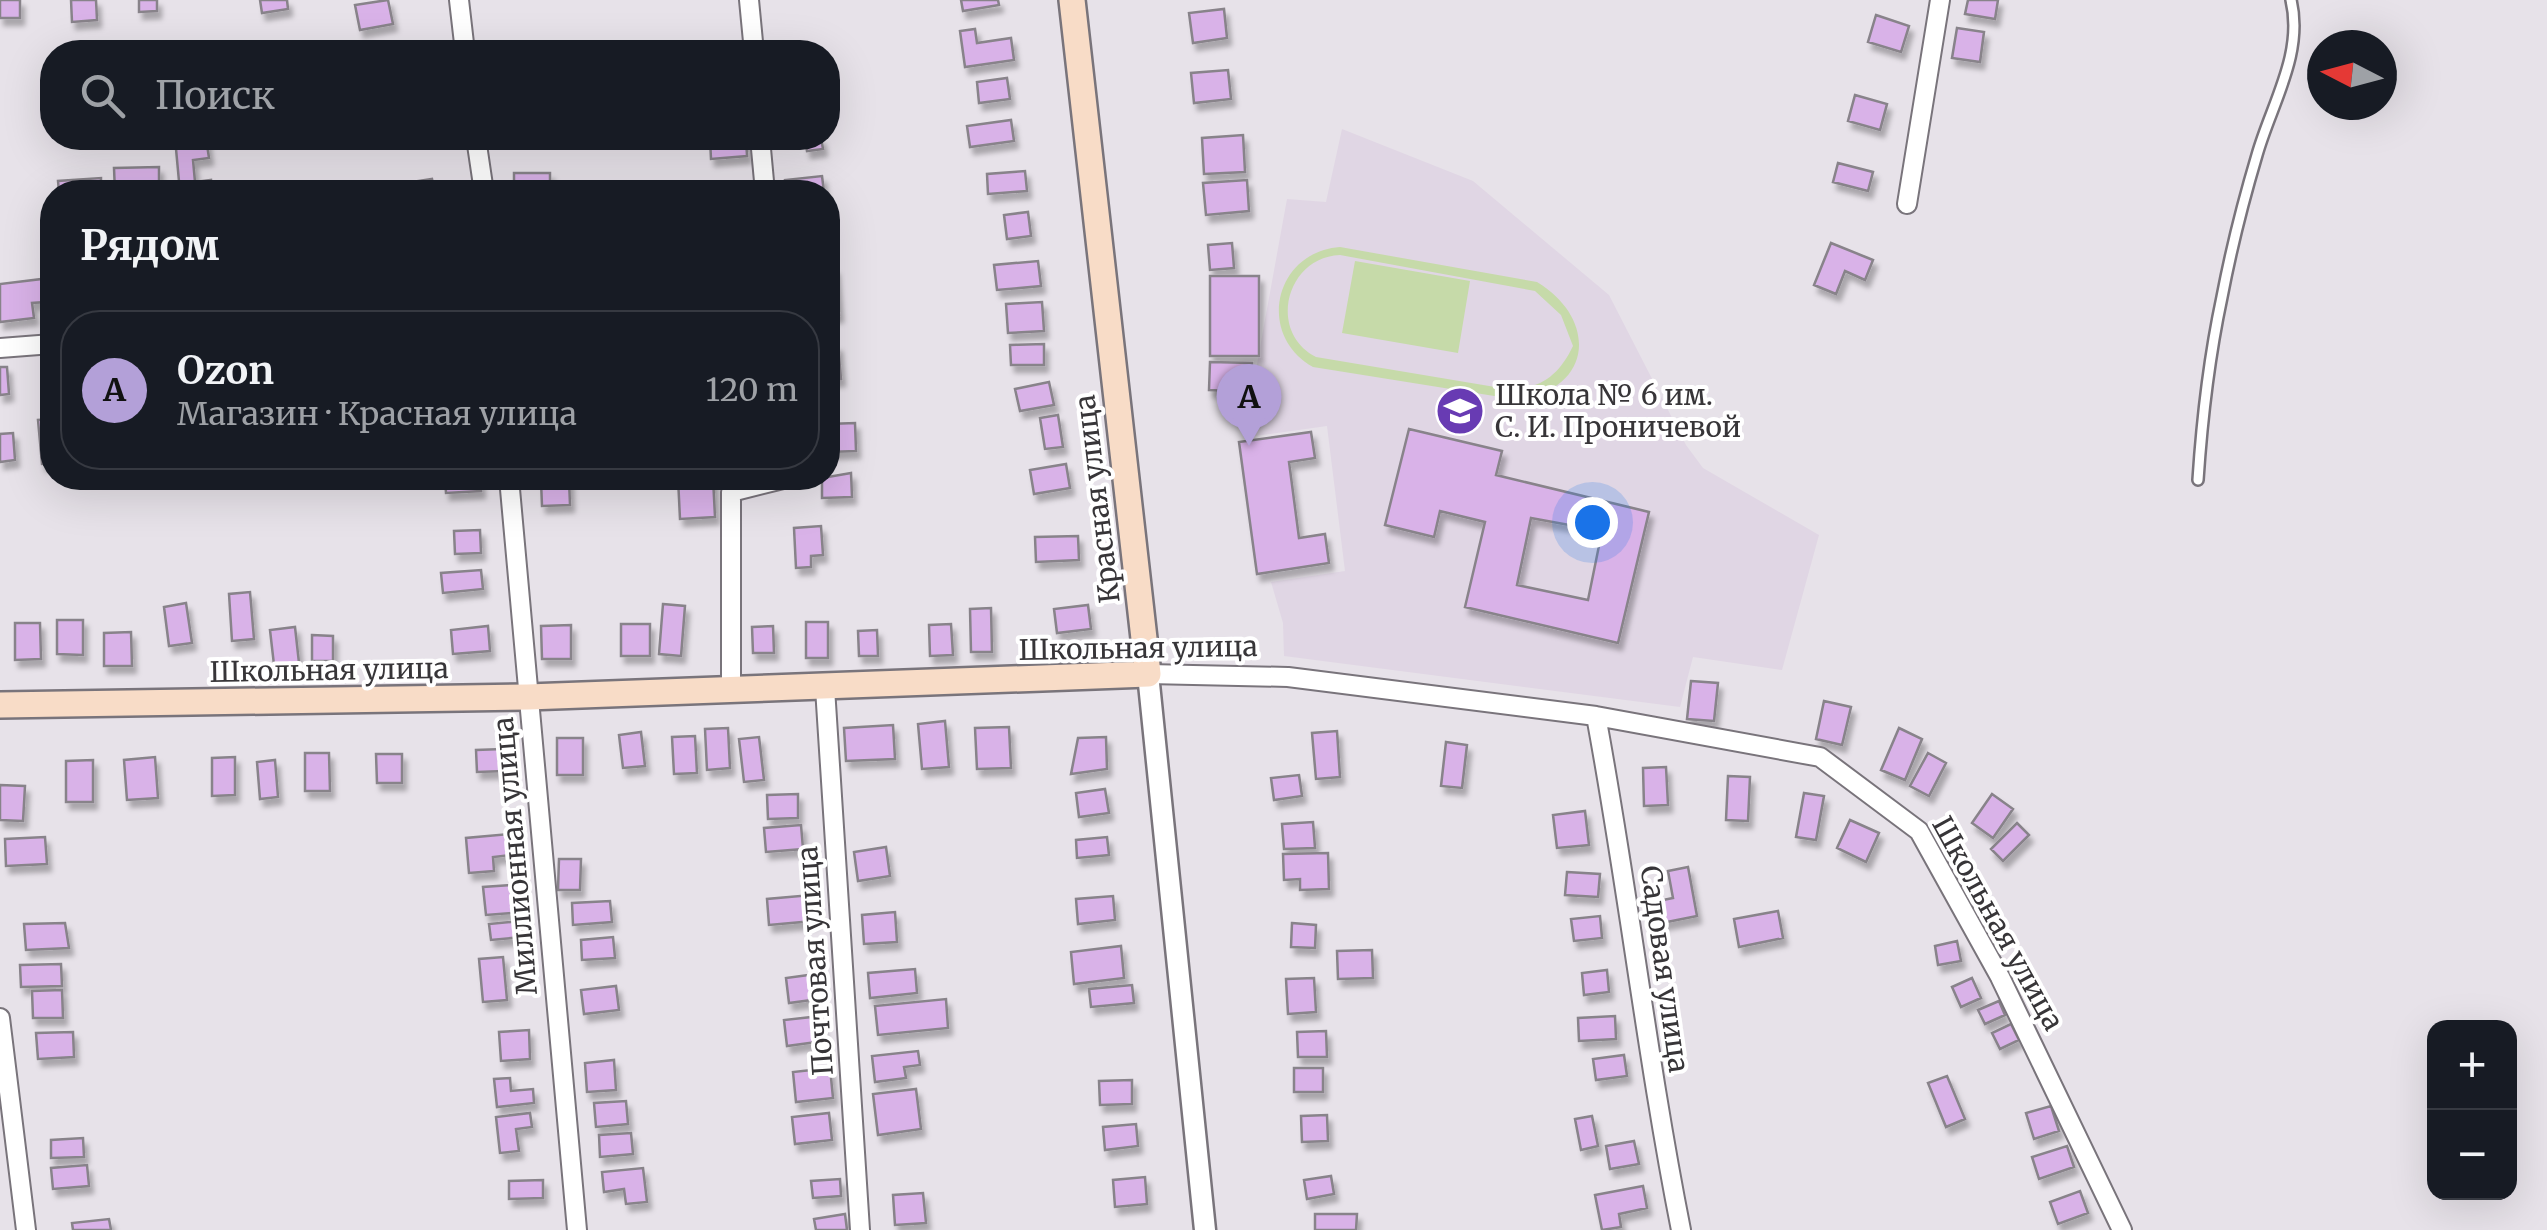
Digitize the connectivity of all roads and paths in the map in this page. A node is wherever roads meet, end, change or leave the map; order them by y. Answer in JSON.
{"nodes":[{"id":1,"x":458,"y":0,"type":"edge"},
{"id":2,"x":749,"y":0,"type":"edge"},
{"id":3,"x":1072,"y":0,"type":"edge"},
{"id":4,"x":1940,"y":0,"type":"edge"},
{"id":5,"x":2291,"y":0,"type":"edge"},
{"id":6,"x":463,"y":40,"type":"edge"},
{"id":7,"x":753,"y":40,"type":"edge"},
{"id":8,"x":478,"y":150,"type":"edge"},
{"id":9,"x":761,"y":150,"type":"edge"},
{"id":10,"x":482,"y":180,"type":"edge"},
{"id":11,"x":764,"y":180,"type":"edge"},
{"id":12,"x":1907,"y":204,"type":"dead end"},
{"id":13,"x":40,"y":345,"type":"edge"},
{"id":14,"x":0,"y":348,"type":"edge"},
{"id":15,"x":2198,"y":480,"type":"dead end"},
{"id":16,"x":510,"y":490,"type":"edge"},
{"id":17,"x":739,"y":490,"type":"edge"},
{"id":18,"x":1148,"y":674,"type":"junction"},
{"id":19,"x":731,"y":688,"type":"junction"},
{"id":20,"x":825,"y":688,"type":"junction"},
{"id":21,"x":528,"y":697,"type":"junction"},
{"id":22,"x":0,"y":705,"type":"edge"},
{"id":23,"x":1596,"y":716,"type":"junction"},
{"id":24,"x":0,"y":1018,"type":"edge"},
{"id":25,"x":26,"y":1230,"type":"edge"},
{"id":26,"x":577,"y":1230,"type":"edge"},
{"id":27,"x":860,"y":1230,"type":"edge"},
{"id":28,"x":1205,"y":1230,"type":"edge"},
{"id":29,"x":1681,"y":1230,"type":"edge"},
{"id":30,"x":2122,"y":1230,"type":"edge"}],
"edges":[{"from":1,"to":6,"type":"street"},
{"from":2,"to":7,"type":"street"},
{"from":3,"to":18,"type":"main road","name":"Красная улица"},
{"from":4,"to":12,"type":"street"},
{"from":5,"to":15,"type":"lane"},
{"from":8,"to":10,"type":"street"},
{"from":9,"to":11,"type":"street"},
{"from":13,"to":14,"type":"street"},
{"from":16,"to":21,"type":"street","name":"Миллионная улица"},
{"from":17,"to":19,"type":"street"},
{"from":18,"to":20,"type":"main road","name":"Школьная улица"},
{"from":18,"to":23,"type":"street","name":"Школьная улица"},
{"from":18,"to":28,"type":"street","name":"Красная улица"},
{"from":19,"to":20,"type":"main road","name":"Школьная улица"},
{"from":19,"to":21,"type":"main road","name":"Школьная улица"},
{"from":20,"to":27,"type":"street","name":"Почтовая улица"},
{"from":21,"to":22,"type":"main road","name":"Школьная улица"},
{"from":21,"to":26,"type":"street","name":"Миллионная улица"},
{"from":23,"to":29,"type":"street","name":"Садовая улица"},
{"from":23,"to":30,"type":"street","name":"Школьная улица"},
{"from":24,"to":25,"type":"street"}]}
